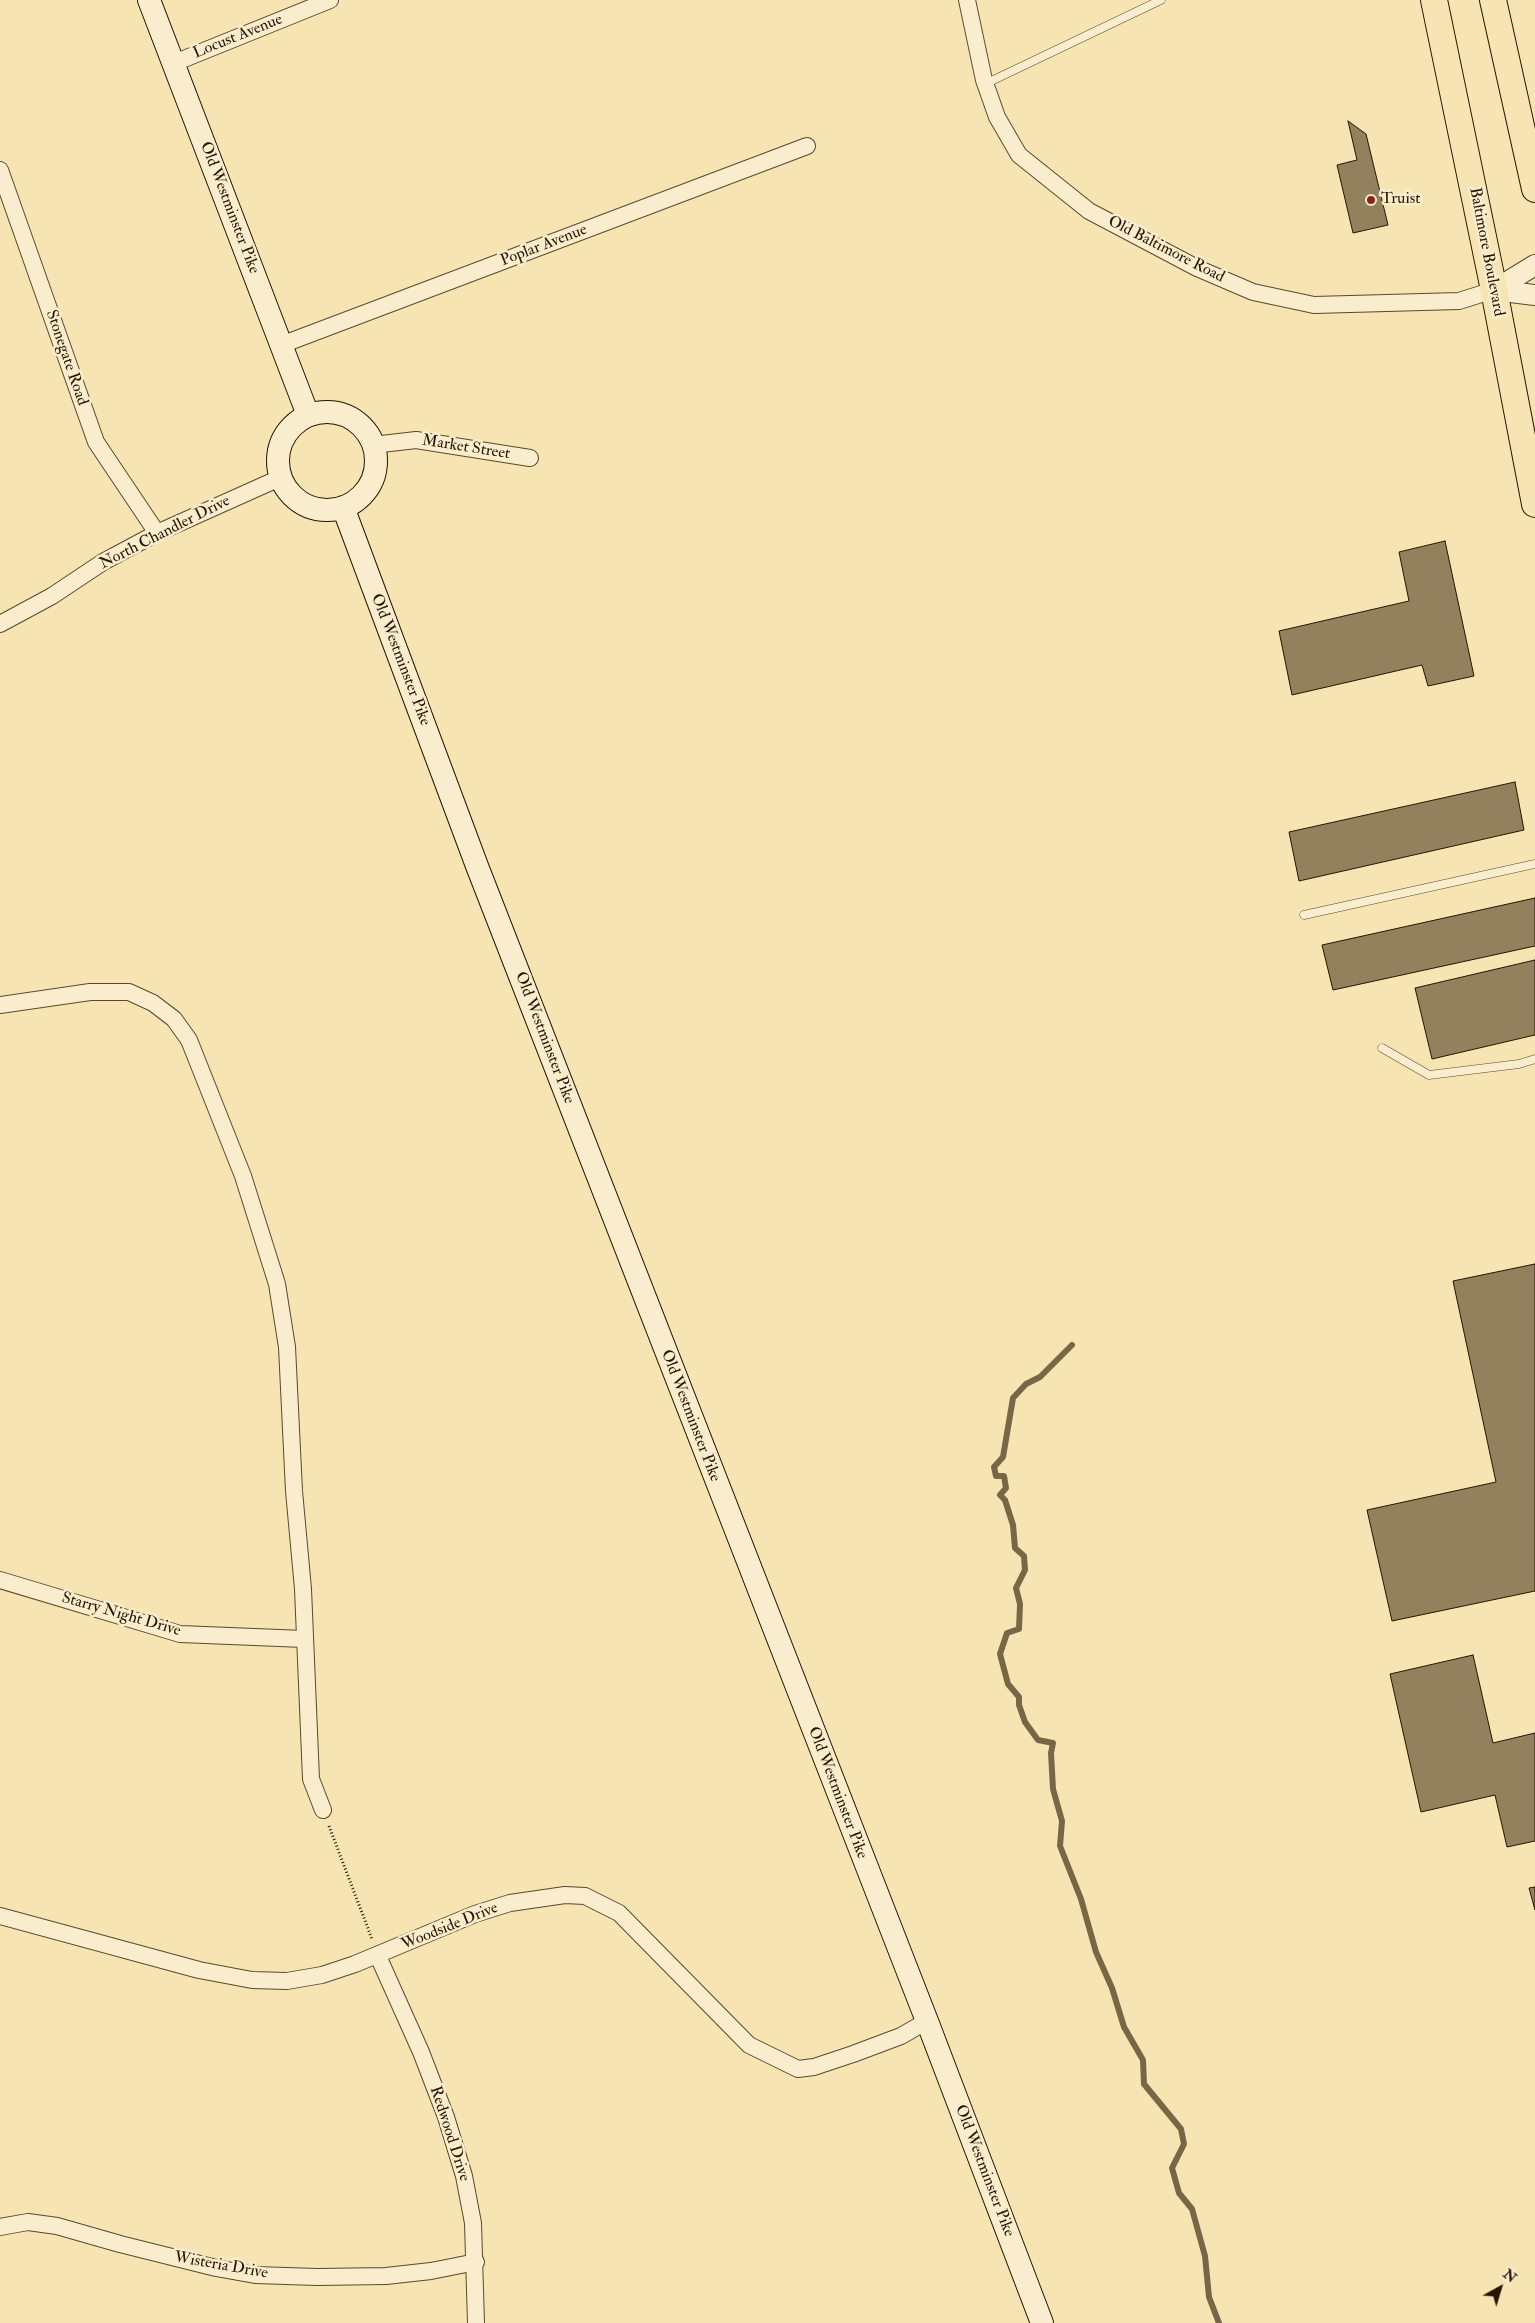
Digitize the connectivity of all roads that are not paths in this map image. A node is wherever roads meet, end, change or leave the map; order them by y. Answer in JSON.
{"nodes":[{"id":1,"x":149,"y":0,"type":"edge"},
{"id":2,"x":330,"y":0,"type":"edge"},
{"id":3,"x":967,"y":0,"type":"edge"},
{"id":4,"x":1161,"y":0,"type":"edge"},
{"id":5,"x":1434,"y":0,"type":"edge"},
{"id":6,"x":1493,"y":0,"type":"edge"},
{"id":7,"x":174,"y":63,"type":"junction"},
{"id":8,"x":985,"y":84,"type":"junction"},
{"id":9,"x":807,"y":146,"type":"dead end"},
{"id":10,"x":0,"y":170,"type":"edge"},
{"id":11,"x":1535,"y":189,"type":"edge"},
{"id":12,"x":1535,"y":266,"type":"edge"},
{"id":13,"x":1494,"y":290,"type":"junction"},
{"id":14,"x":1535,"y":295,"type":"edge"},
{"id":15,"x":281,"y":345,"type":"junction"},
{"id":16,"x":308,"y":415,"type":"junction"},
{"id":17,"x":373,"y":444,"type":"junction"},
{"id":18,"x":530,"y":458,"type":"dead end"},
{"id":19,"x":282,"y":477,"type":"junction"},
{"id":20,"x":1535,"y":504,"type":"edge"},
{"id":21,"x":343,"y":507,"type":"junction"},
{"id":22,"x":157,"y":533,"type":"junction"},
{"id":23,"x":0,"y":624,"type":"edge"},
{"id":24,"x":1535,"y":864,"type":"edge"},
{"id":25,"x":1304,"y":915,"type":"dead end"},
{"id":26,"x":0,"y":1005,"type":"edge"},
{"id":27,"x":1382,"y":1048,"type":"dead end"},
{"id":28,"x":1535,"y":1059,"type":"edge"},
{"id":29,"x":0,"y":1580,"type":"edge"},
{"id":30,"x":304,"y":1639,"type":"junction"},
{"id":31,"x":323,"y":1810,"type":"road end"},
{"id":32,"x":0,"y":1916,"type":"edge"},
{"id":33,"x":378,"y":1956,"type":"junction"},
{"id":34,"x":927,"y":2021,"type":"junction"},
{"id":35,"x":0,"y":2227,"type":"edge"},
{"id":36,"x":476,"y":2262,"type":"junction"},
{"id":37,"x":476,"y":2323,"type":"edge"},
{"id":38,"x":1042,"y":2323,"type":"edge"}],
"edges":[{"from":1,"to":7,"type":"main road","name":"Old Westminster Pike"},
{"from":2,"to":7,"type":"street","name":"Locust Avenue"},
{"from":3,"to":8,"type":"street","name":"Old Baltimore Road"},
{"from":4,"to":8,"type":"lane"},
{"from":5,"to":13,"type":"highway","name":"Baltimore Boulevard"},
{"from":6,"to":11,"type":"highway"},
{"from":7,"to":15,"type":"main road","name":"Old Westminster Pike"},
{"from":8,"to":13,"type":"street","name":"Old Baltimore Road"},
{"from":9,"to":15,"type":"street","name":"Poplar Avenue"},
{"from":10,"to":22,"type":"street","name":"Stonegate Road"},
{"from":12,"to":13,"type":"street"},
{"from":13,"to":14,"type":"street"},
{"from":13,"to":20,"type":"highway","name":"Baltimore Boulevard"},
{"from":15,"to":16,"type":"main road","name":"Old Westminster Pike"},
{"from":16,"to":17,"type":"main road"},
{"from":16,"to":19,"type":"main road"},
{"from":17,"to":18,"type":"street","name":"Market Street"},
{"from":17,"to":21,"type":"main road"},
{"from":19,"to":21,"type":"main road"},
{"from":19,"to":22,"type":"street","name":"North Chandler Drive"},
{"from":21,"to":34,"type":"main road","name":"Old Westminster Pike"},
{"from":22,"to":23,"type":"street","name":"North Chandler Drive"},
{"from":24,"to":25,"type":"lane"},
{"from":26,"to":30,"type":"street"},
{"from":27,"to":28,"type":"lane"},
{"from":29,"to":30,"type":"street","name":"Starry Night Drive"},
{"from":30,"to":31,"type":"street"},
{"from":32,"to":33,"type":"street","name":"Woodside Drive"},
{"from":33,"to":34,"type":"street","name":"Woodside Drive"},
{"from":33,"to":36,"type":"street","name":"Redwood Drive"},
{"from":34,"to":38,"type":"main road","name":"Old Westminster Pike"},
{"from":35,"to":36,"type":"street","name":"Wisteria Drive"},
{"from":36,"to":37,"type":"street","name":"Redwood Drive"}]}
